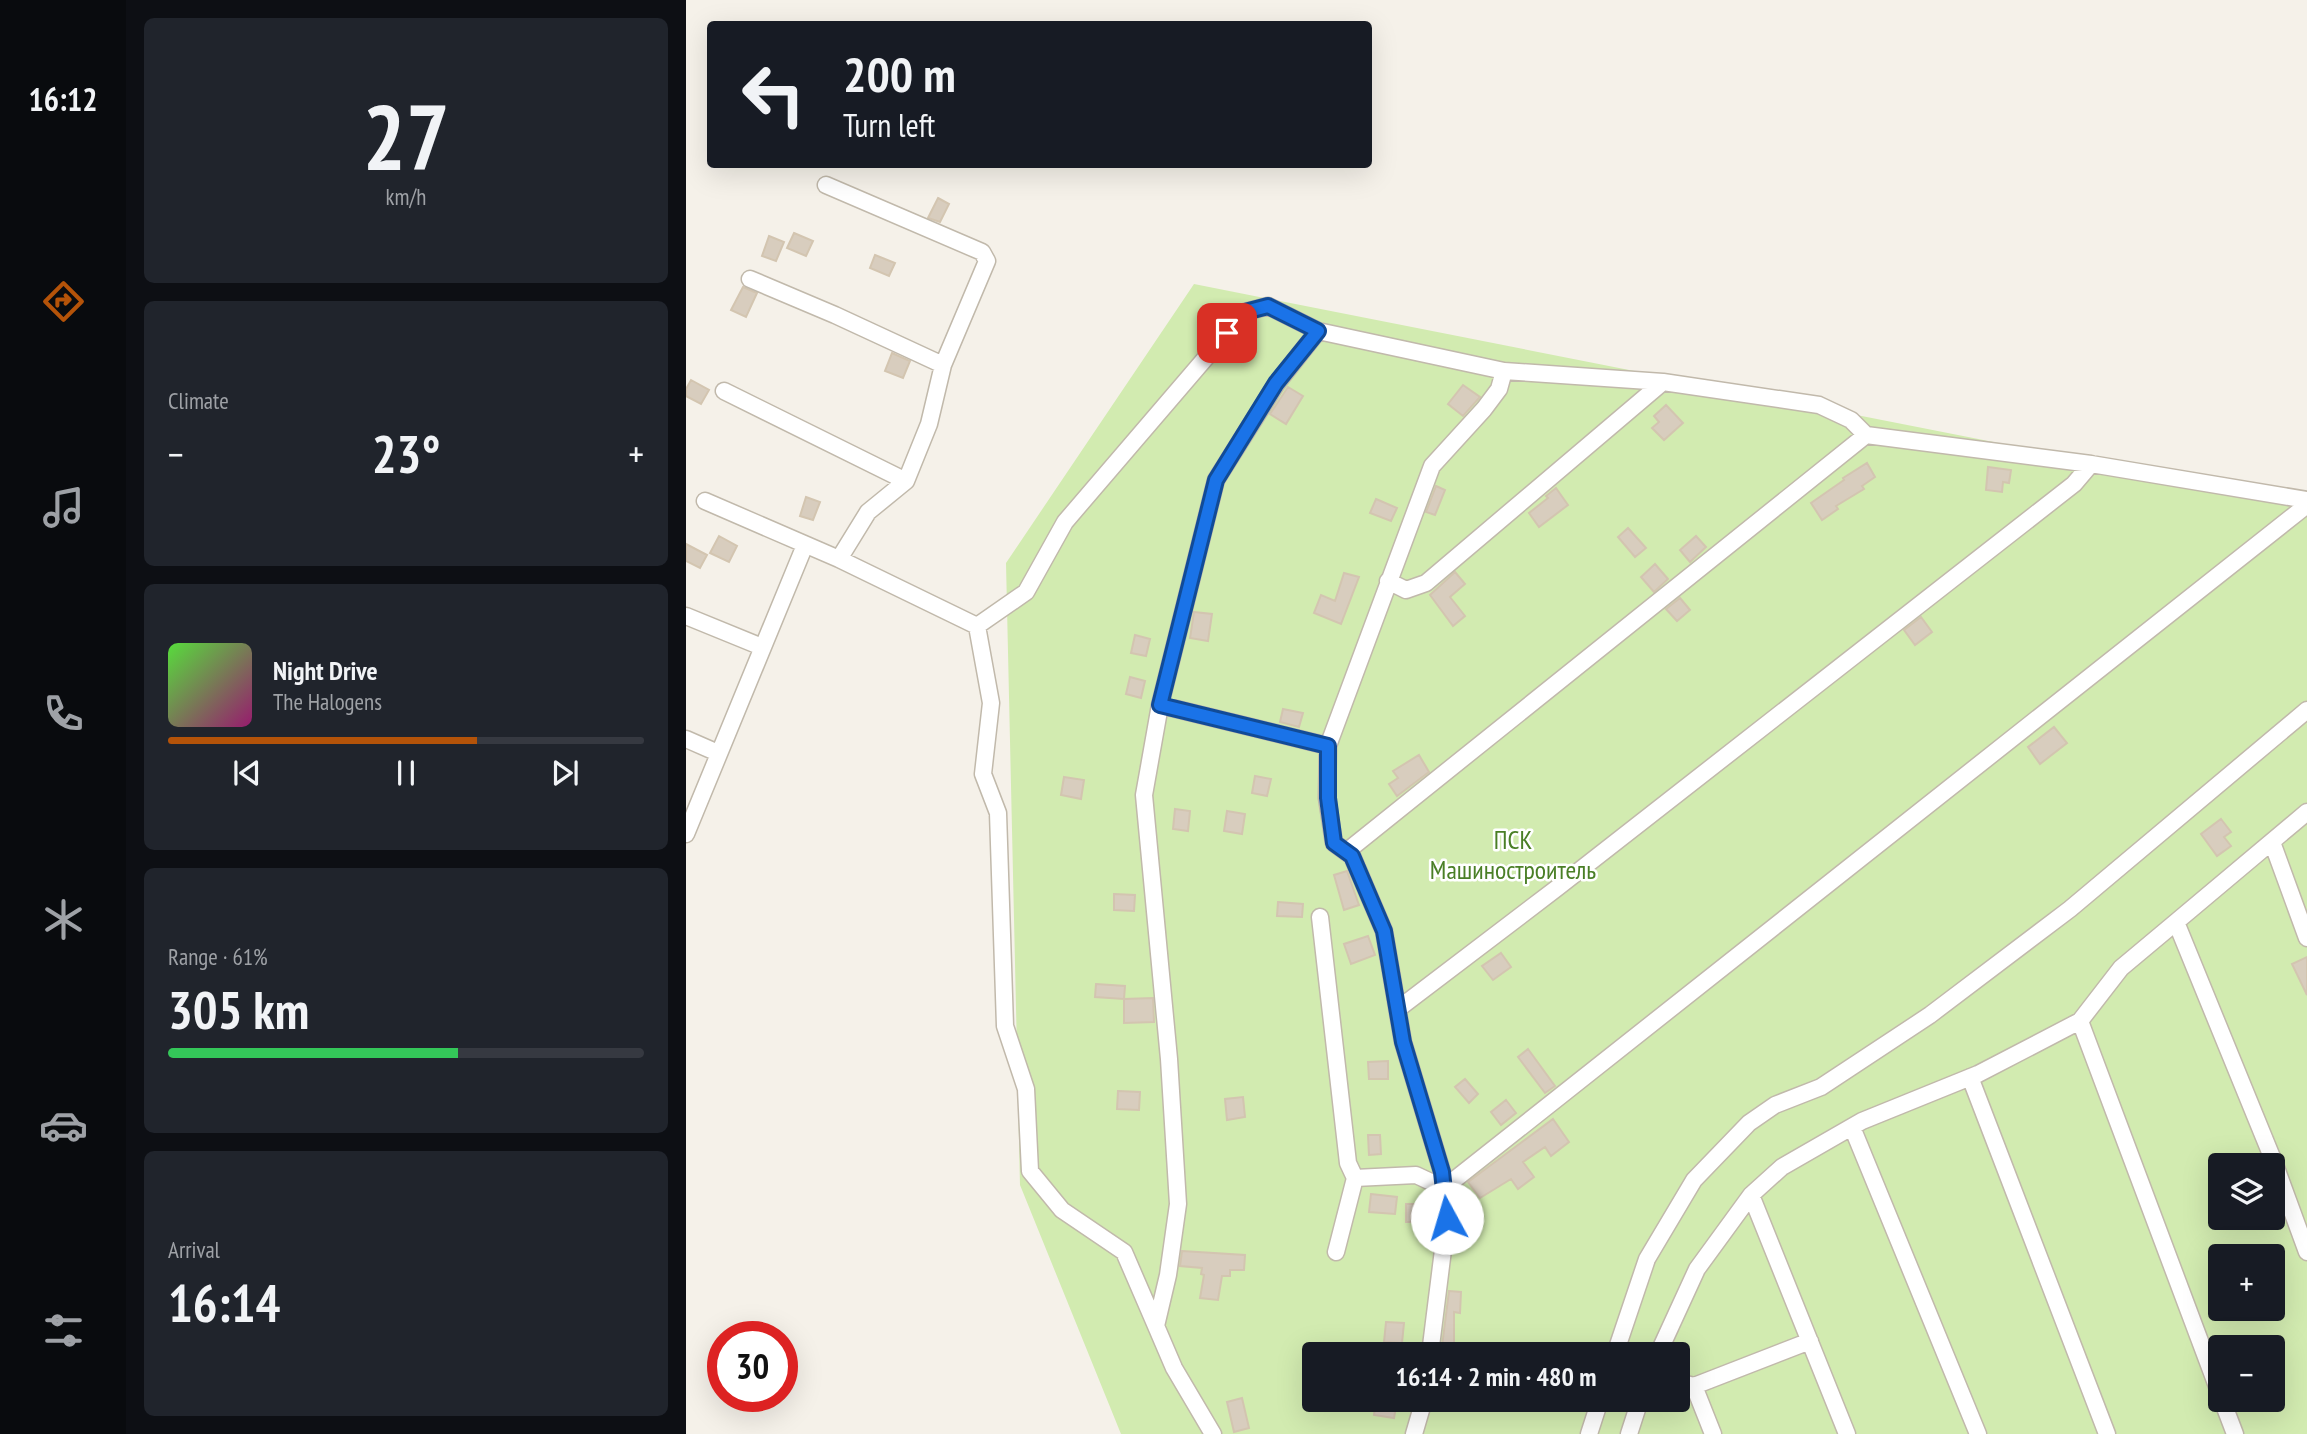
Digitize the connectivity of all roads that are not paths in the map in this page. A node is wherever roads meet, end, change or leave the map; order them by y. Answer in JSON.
{"nodes":[{"id":1,"x":826,"y":185,"type":"dead end"},
{"id":2,"x":750,"y":279,"type":"dead end"},
{"id":3,"x":1318,"y":331,"type":"junction"},
{"id":4,"x":943,"y":365,"type":"junction"},
{"id":5,"x":1504,"y":371,"type":"junction"},
{"id":6,"x":1663,"y":383,"type":"junction"},
{"id":7,"x":724,"y":391,"type":"dead end"},
{"id":8,"x":1866,"y":435,"type":"junction"},
{"id":9,"x":2091,"y":464,"type":"junction"},
{"id":10,"x":906,"y":481,"type":"junction"},
{"id":11,"x":705,"y":501,"type":"dead end"},
{"id":12,"x":2307,"y":503,"type":"edge"},
{"id":13,"x":805,"y":545,"type":"junction"},
{"id":14,"x":839,"y":559,"type":"junction"},
{"id":15,"x":1388,"y":581,"type":"junction"},
{"id":16,"x":686,"y":616,"type":"edge"},
{"id":17,"x":977,"y":626,"type":"junction"},
{"id":18,"x":762,"y":647,"type":"junction"},
{"id":19,"x":1160,"y":705,"type":"junction"},
{"id":20,"x":2307,"y":710,"type":"edge"},
{"id":21,"x":686,"y":739,"type":"edge"},
{"id":22,"x":1328,"y":746,"type":"junction"},
{"id":23,"x":718,"y":753,"type":"junction"},
{"id":24,"x":2307,"y":812,"type":"edge"},
{"id":25,"x":686,"y":834,"type":"edge"},
{"id":26,"x":2272,"y":842,"type":"junction"},
{"id":27,"x":1346,"y":852,"type":"junction"},
{"id":28,"x":1320,"y":917,"type":"dead end"},
{"id":29,"x":2176,"y":922,"type":"junction"},
{"id":30,"x":2307,"y":938,"type":"edge"},
{"id":31,"x":1398,"y":1009,"type":"junction"},
{"id":32,"x":2080,"y":1021,"type":"junction"},
{"id":33,"x":1970,"y":1077,"type":"junction"},
{"id":34,"x":1852,"y":1126,"type":"junction"},
{"id":35,"x":1355,"y":1178,"type":"junction"},
{"id":36,"x":1444,"y":1188,"type":"junction"},
{"id":37,"x":1751,"y":1195,"type":"junction"},
{"id":38,"x":1336,"y":1252,"type":"dead end"},
{"id":39,"x":2307,"y":1252,"type":"edge"},
{"id":40,"x":1156,"y":1326,"type":"junction"},
{"id":41,"x":1810,"y":1341,"type":"junction"},
{"id":42,"x":1432,"y":1342,"type":"edge"},
{"id":43,"x":1619,"y":1342,"type":"edge"},
{"id":44,"x":1664,"y":1342,"type":"edge"},
{"id":45,"x":2208,"y":1364,"type":"edge"},
{"id":46,"x":1690,"y":1383,"type":"edge"},
{"id":47,"x":1690,"y":1391,"type":"edge"},
{"id":48,"x":1420,"y":1412,"type":"edge"},
{"id":49,"x":1596,"y":1412,"type":"edge"},
{"id":50,"x":1636,"y":1412,"type":"edge"},
{"id":51,"x":2226,"y":1412,"type":"edge"},
{"id":52,"x":1213,"y":1434,"type":"edge"},
{"id":53,"x":1414,"y":1434,"type":"edge"},
{"id":54,"x":1589,"y":1434,"type":"edge"},
{"id":55,"x":1629,"y":1434,"type":"edge"},
{"id":56,"x":1713,"y":1434,"type":"edge"},
{"id":57,"x":1847,"y":1434,"type":"edge"},
{"id":58,"x":1978,"y":1434,"type":"edge"},
{"id":59,"x":2107,"y":1434,"type":"edge"},
{"id":60,"x":2235,"y":1434,"type":"edge"}],
"edges":[{"from":1,"to":4,"type":"street"},
{"from":2,"to":4,"type":"street"},
{"from":3,"to":5,"type":"street"},
{"from":3,"to":17,"type":"street"},
{"from":3,"to":19,"type":"street"},
{"from":4,"to":10,"type":"street"},
{"from":5,"to":6,"type":"street"},
{"from":5,"to":15,"type":"street"},
{"from":6,"to":8,"type":"street"},
{"from":6,"to":15,"type":"street"},
{"from":7,"to":10,"type":"street"},
{"from":8,"to":9,"type":"street"},
{"from":8,"to":27,"type":"street"},
{"from":9,"to":12,"type":"street"},
{"from":9,"to":31,"type":"street"},
{"from":10,"to":14,"type":"street"},
{"from":11,"to":13,"type":"street"},
{"from":12,"to":36,"type":"street"},
{"from":13,"to":14,"type":"street"},
{"from":13,"to":18,"type":"street"},
{"from":14,"to":17,"type":"street"},
{"from":15,"to":22,"type":"street"},
{"from":16,"to":18,"type":"street"},
{"from":17,"to":40,"type":"street"},
{"from":18,"to":23,"type":"street"},
{"from":19,"to":22,"type":"street"},
{"from":19,"to":40,"type":"street"},
{"from":20,"to":43,"type":"street"},
{"from":21,"to":23,"type":"street"},
{"from":22,"to":27,"type":"street"},
{"from":23,"to":25,"type":"street"},
{"from":24,"to":26,"type":"street"},
{"from":26,"to":29,"type":"street"},
{"from":26,"to":30,"type":"street"},
{"from":27,"to":31,"type":"street"},
{"from":28,"to":35,"type":"street"},
{"from":29,"to":32,"type":"street"},
{"from":29,"to":39,"type":"street"},
{"from":31,"to":36,"type":"street"},
{"from":32,"to":33,"type":"street"},
{"from":32,"to":45,"type":"street"},
{"from":33,"to":34,"type":"street"},
{"from":33,"to":59,"type":"street"},
{"from":34,"to":37,"type":"street"},
{"from":34,"to":58,"type":"street"},
{"from":35,"to":36,"type":"street"},
{"from":35,"to":38,"type":"street"},
{"from":36,"to":42,"type":"street"},
{"from":37,"to":41,"type":"street"},
{"from":37,"to":44,"type":"street"},
{"from":40,"to":52,"type":"street"},
{"from":41,"to":46,"type":"street"},
{"from":41,"to":57,"type":"street"},
{"from":47,"to":56,"type":"street"},
{"from":48,"to":53,"type":"street"},
{"from":49,"to":54,"type":"street"},
{"from":50,"to":55,"type":"street"},
{"from":51,"to":60,"type":"street"}]}
